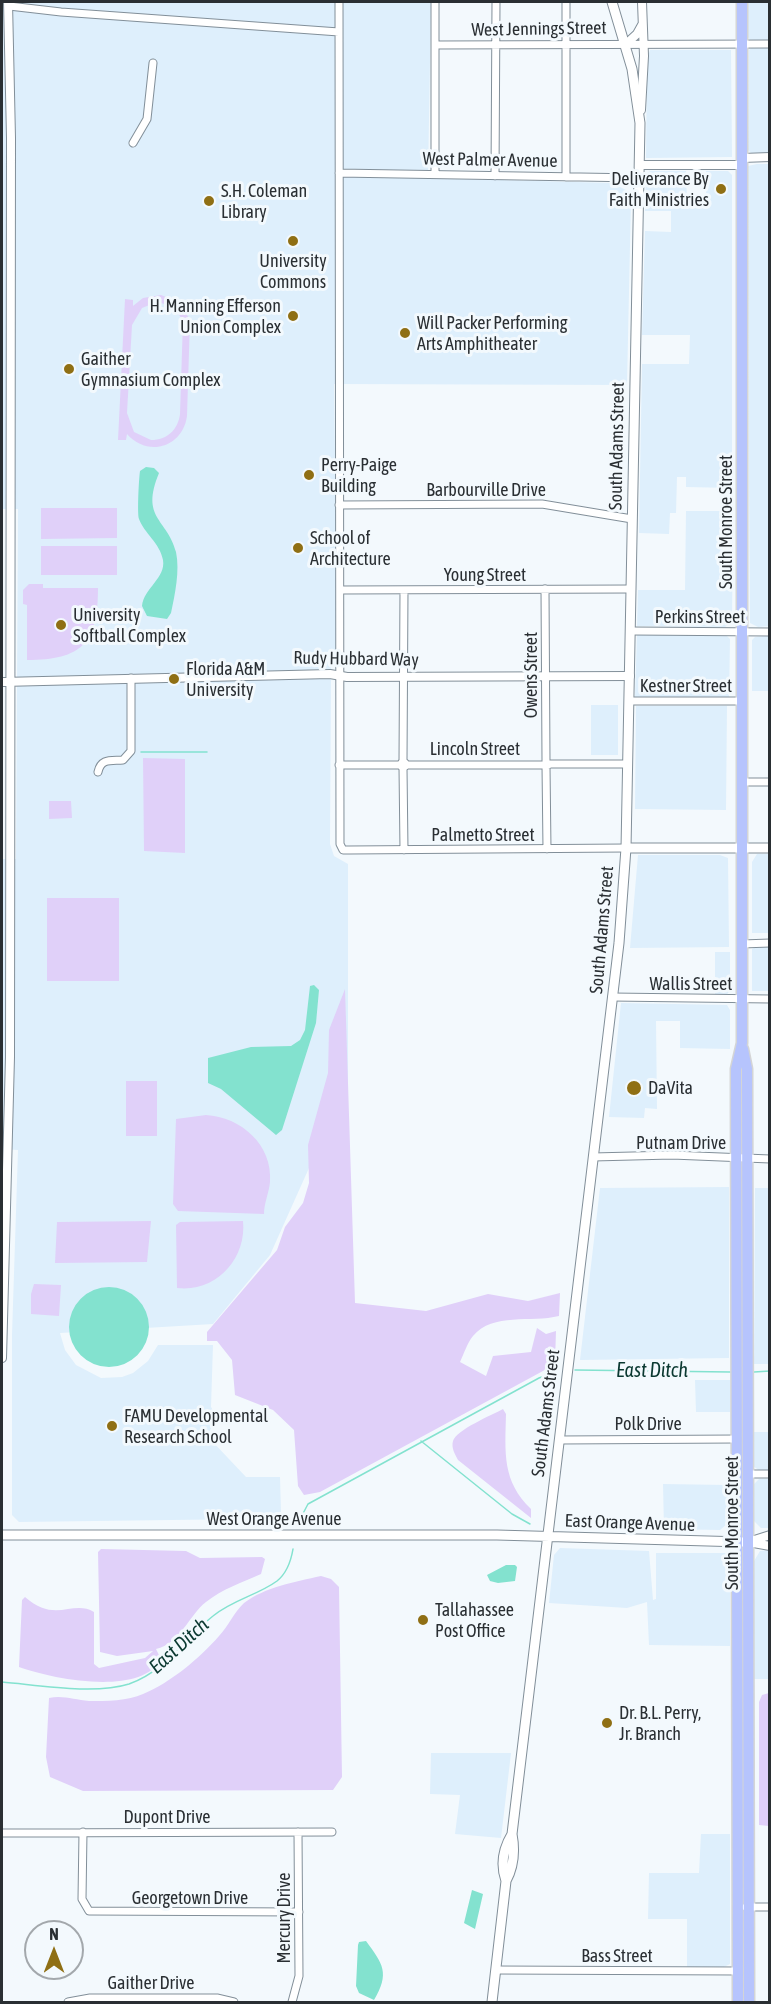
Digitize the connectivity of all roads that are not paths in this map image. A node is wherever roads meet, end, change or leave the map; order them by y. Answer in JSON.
{"nodes":[{"id":1,"x":339,"y":2,"type":"edge"},
{"id":2,"x":435,"y":2,"type":"edge"},
{"id":3,"x":496,"y":2,"type":"edge"},
{"id":4,"x":566,"y":2,"type":"edge"},
{"id":5,"x":612,"y":2,"type":"edge"},
{"id":6,"x":642,"y":2,"type":"edge"},
{"id":7,"x":742,"y":2,"type":"edge"},
{"id":8,"x":6,"y":4,"type":"edge"},
{"id":9,"x":642,"y":24,"type":"junction"},
{"id":10,"x":339,"y":32,"type":"junction"},
{"id":11,"x":742,"y":44,"type":"junction"},
{"id":12,"x":770,"y":44,"type":"edge"},
{"id":13,"x":435,"y":45,"type":"junction"},
{"id":14,"x":496,"y":45,"type":"junction"},
{"id":15,"x":566,"y":45,"type":"junction"},
{"id":16,"x":625,"y":45,"type":"junction"},
{"id":17,"x":644,"y":45,"type":"junction"},
{"id":18,"x":153,"y":63,"type":"dead end"},
{"id":19,"x":640,"y":123,"type":"junction"},
{"id":20,"x":133,"y":143,"type":"dead end"},
{"id":21,"x":770,"y":158,"type":"edge"},
{"id":22,"x":742,"y":161,"type":"junction"},
{"id":23,"x":640,"y":165,"type":"junction"},
{"id":24,"x":339,"y":173,"type":"junction"},
{"id":25,"x":435,"y":174,"type":"junction"},
{"id":26,"x":495,"y":176,"type":"junction"},
{"id":27,"x":566,"y":177,"type":"junction"},
{"id":28,"x":640,"y":178,"type":"junction"},
{"id":29,"x":339,"y":505,"type":"junction"},
{"id":30,"x":6,"y":512,"type":"edge"},
{"id":31,"x":632,"y":519,"type":"junction"},
{"id":32,"x":545,"y":589,"type":"junction"},
{"id":33,"x":631,"y":589,"type":"junction"},
{"id":34,"x":340,"y":590,"type":"junction"},
{"id":35,"x":404,"y":590,"type":"junction"},
{"id":36,"x":6,"y":598,"type":"edge"},
{"id":37,"x":631,"y":631,"type":"junction"},
{"id":38,"x":742,"y":632,"type":"junction"},
{"id":39,"x":770,"y":632,"type":"edge"},
{"id":40,"x":340,"y":676,"type":"junction"},
{"id":41,"x":630,"y":676,"type":"junction"},
{"id":42,"x":404,"y":677,"type":"junction"},
{"id":43,"x":546,"y":677,"type":"junction"},
{"id":44,"x":131,"y":678,"type":"junction"},
{"id":45,"x":6,"y":682,"type":"edge"},
{"id":46,"x":629,"y":701,"type":"junction"},
{"id":47,"x":742,"y":701,"type":"junction"},
{"id":48,"x":6,"y":741,"type":"edge"},
{"id":49,"x":546,"y":764,"type":"junction"},
{"id":50,"x":628,"y":764,"type":"junction"},
{"id":51,"x":339,"y":765,"type":"junction"},
{"id":52,"x":403,"y":765,"type":"junction"},
{"id":53,"x":98,"y":772,"type":"dead end"},
{"id":54,"x":742,"y":782,"type":"junction"},
{"id":55,"x":770,"y":782,"type":"edge"},
{"id":56,"x":742,"y":847,"type":"junction"},
{"id":57,"x":770,"y":848,"type":"edge"},
{"id":58,"x":547,"y":849,"type":"junction"},
{"id":59,"x":626,"y":849,"type":"junction"},
{"id":60,"x":404,"y":850,"type":"junction"},
{"id":61,"x":6,"y":855,"type":"edge"},
{"id":62,"x":770,"y":943,"type":"edge"},
{"id":63,"x":742,"y":944,"type":"junction"},
{"id":64,"x":612,"y":997,"type":"junction"},
{"id":65,"x":742,"y":999,"type":"junction"},
{"id":66,"x":770,"y":999,"type":"edge"},
{"id":67,"x":593,"y":1157,"type":"junction"},
{"id":68,"x":742,"y":1158,"type":"junction"},
{"id":69,"x":770,"y":1159,"type":"edge"},
{"id":70,"x":3,"y":1237,"type":"edge"},
{"id":71,"x":2,"y":1316,"type":"edge"},
{"id":72,"x":2,"y":1358,"type":"edge"},
{"id":73,"x":740,"y":1434,"type":"junction"},
{"id":74,"x":559,"y":1440,"type":"junction"},
{"id":75,"x":748,"y":1474,"type":"junction"},
{"id":76,"x":770,"y":1474,"type":"edge"},
{"id":77,"x":770,"y":1535,"type":"edge"},
{"id":78,"x":2,"y":1536,"type":"edge"},
{"id":79,"x":547,"y":1537,"type":"junction"},
{"id":80,"x":742,"y":1542,"type":"junction"},
{"id":81,"x":770,"y":1545,"type":"edge"},
{"id":82,"x":298,"y":1832,"type":"junction"},
{"id":83,"x":332,"y":1832,"type":"dead end"},
{"id":84,"x":2,"y":1833,"type":"edge"},
{"id":85,"x":83,"y":1833,"type":"junction"},
{"id":86,"x":743,"y":1907,"type":"junction"},
{"id":87,"x":770,"y":1907,"type":"edge"},
{"id":88,"x":299,"y":1912,"type":"junction"},
{"id":89,"x":496,"y":1970,"type":"junction"},
{"id":90,"x":738,"y":1971,"type":"junction"},
{"id":91,"x":68,"y":2002,"type":"edge"},
{"id":92,"x":234,"y":2002,"type":"edge"},
{"id":93,"x":292,"y":2002,"type":"edge"},
{"id":94,"x":492,"y":2002,"type":"edge"},
{"id":95,"x":738,"y":2002,"type":"edge"},
{"id":96,"x":749,"y":2002,"type":"edge"}],
"edges":[{"from":1,"to":10,"type":"street"},
{"from":2,"to":13,"type":"street"},
{"from":3,"to":14,"type":"street"},
{"from":4,"to":15,"type":"street"},
{"from":5,"to":16,"type":"main road"},
{"from":6,"to":9,"type":"street","name":"South Adams Street"},
{"from":7,"to":11,"type":"main road","name":"South Monroe Street"},
{"from":8,"to":10,"type":"street"},
{"from":8,"to":30,"type":"street"},
{"from":9,"to":16,"type":"street"},
{"from":9,"to":17,"type":"street","name":"South Adams Street"},
{"from":10,"to":24,"type":"street"},
{"from":11,"to":12,"type":"street","name":"West Jennings Street"},
{"from":11,"to":17,"type":"street","name":"West Jennings Street"},
{"from":11,"to":22,"type":"main road","name":"South Monroe Street"},
{"from":13,"to":14,"type":"street","name":"West Jennings Street"},
{"from":13,"to":25,"type":"street"},
{"from":14,"to":15,"type":"street","name":"West Jennings Street"},
{"from":14,"to":26,"type":"street"},
{"from":15,"to":16,"type":"street","name":"West Jennings Street"},
{"from":15,"to":27,"type":"street"},
{"from":16,"to":17,"type":"street","name":"West Jennings Street"},
{"from":16,"to":19,"type":"main road"},
{"from":17,"to":19,"type":"street","name":"South Adams Street"},
{"from":18,"to":20,"type":"street"},
{"from":19,"to":23,"type":"main road","name":"South Adams Street"},
{"from":21,"to":22,"type":"street"},
{"from":22,"to":23,"type":"street"},
{"from":22,"to":38,"type":"main road","name":"South Monroe Street"},
{"from":23,"to":28,"type":"main road","name":"South Adams Street"},
{"from":24,"to":25,"type":"street","name":"West Palmer Avenue"},
{"from":24,"to":29,"type":"street"},
{"from":25,"to":26,"type":"street","name":"West Palmer Avenue"},
{"from":26,"to":27,"type":"street","name":"West Palmer Avenue"},
{"from":27,"to":28,"type":"street","name":"West Palmer Avenue"},
{"from":28,"to":31,"type":"main road","name":"South Adams Street"},
{"from":29,"to":31,"type":"street","name":"Barbourville Drive"},
{"from":29,"to":34,"type":"street"},
{"from":30,"to":36,"type":"street"},
{"from":31,"to":33,"type":"main road","name":"South Adams Street"},
{"from":32,"to":33,"type":"street","name":"Young Street"},
{"from":32,"to":35,"type":"street","name":"Young Street"},
{"from":32,"to":43,"type":"street","name":"Owens Street"},
{"from":33,"to":37,"type":"main road","name":"South Adams Street"},
{"from":34,"to":35,"type":"street","name":"Young Street"},
{"from":34,"to":40,"type":"street"},
{"from":35,"to":42,"type":"street"},
{"from":36,"to":45,"type":"street"},
{"from":37,"to":38,"type":"street","name":"Perkins Street"},
{"from":37,"to":41,"type":"main road","name":"South Adams Street"},
{"from":38,"to":39,"type":"street","name":"Perkins Street"},
{"from":38,"to":47,"type":"main road","name":"South Monroe Street"},
{"from":40,"to":42,"type":"street","name":"Rudy Hubbard Way"},
{"from":40,"to":44,"type":"street","name":"Rudy Hubbard Way"},
{"from":40,"to":51,"type":"street"},
{"from":41,"to":43,"type":"street","name":"Rudy Hubbard Way"},
{"from":41,"to":46,"type":"main road","name":"South Adams Street"},
{"from":42,"to":43,"type":"street","name":"Rudy Hubbard Way"},
{"from":42,"to":52,"type":"street"},
{"from":43,"to":49,"type":"street","name":"Owens Street"},
{"from":44,"to":45,"type":"street","name":"Rudy Hubbard Way"},
{"from":44,"to":53,"type":"street"},
{"from":45,"to":48,"type":"street"},
{"from":46,"to":47,"type":"street","name":"Kestner Street"},
{"from":46,"to":50,"type":"main road","name":"South Adams Street"},
{"from":47,"to":54,"type":"main road","name":"South Monroe Street"},
{"from":48,"to":61,"type":"street"},
{"from":49,"to":50,"type":"street","name":"Lincoln Street"},
{"from":49,"to":52,"type":"street","name":"Lincoln Street"},
{"from":49,"to":58,"type":"street","name":"Owens Street"},
{"from":50,"to":59,"type":"main road","name":"South Adams Street"},
{"from":51,"to":52,"type":"street","name":"Lincoln Street"},
{"from":51,"to":60,"type":"street","name":"Palmetto Street"},
{"from":52,"to":60,"type":"street"},
{"from":54,"to":55,"type":"street"},
{"from":54,"to":56,"type":"main road","name":"South Monroe Street"},
{"from":56,"to":57,"type":"main road"},
{"from":56,"to":59,"type":"main road"},
{"from":56,"to":63,"type":"main road","name":"South Monroe Street"},
{"from":58,"to":59,"type":"street","name":"Palmetto Street"},
{"from":58,"to":60,"type":"street","name":"Palmetto Street"},
{"from":59,"to":64,"type":"main road","name":"South Adams Street"},
{"from":61,"to":70,"type":"street"},
{"from":62,"to":63,"type":"street"},
{"from":63,"to":65,"type":"main road","name":"South Monroe Street"},
{"from":64,"to":65,"type":"street","name":"Wallis Street"},
{"from":64,"to":67,"type":"main road","name":"South Adams Street"},
{"from":65,"to":66,"type":"street","name":"Wallis Street"},
{"from":65,"to":68,"type":"main road","name":"South Monroe Street"},
{"from":67,"to":68,"type":"street","name":"Putnam Drive"},
{"from":67,"to":74,"type":"main road","name":"South Adams Street"},
{"from":68,"to":69,"type":"street","name":"Putnam Drive"},
{"from":68,"to":73,"type":"main road","name":"South Monroe Street"},
{"from":70,"to":71,"type":"street"},
{"from":71,"to":72,"type":"street"},
{"from":73,"to":74,"type":"street","name":"Polk Drive"},
{"from":73,"to":75,"type":"main road","name":"South Monroe Street"},
{"from":73,"to":80,"type":"main road","name":"South Monroe Street"},
{"from":74,"to":79,"type":"main road","name":"South Adams Street"},
{"from":75,"to":76,"type":"street"},
{"from":75,"to":80,"type":"main road","name":"South Monroe Street"},
{"from":77,"to":80,"type":"street","name":"East Orange Avenue"},
{"from":78,"to":79,"type":"main road","name":"West Orange Avenue"},
{"from":79,"to":80,"type":"main road","name":"East Orange Avenue"},
{"from":79,"to":89,"type":"main road","name":"South Adams Street"},
{"from":80,"to":81,"type":"street","name":"East Orange Avenue"},
{"from":80,"to":86,"type":"main road","name":"South Monroe Street"},
{"from":82,"to":83,"type":"street","name":"Dupont Drive"},
{"from":82,"to":85,"type":"street","name":"Dupont Drive"},
{"from":82,"to":88,"type":"street","name":"Mercury Drive"},
{"from":84,"to":85,"type":"street","name":"Dupont Drive"},
{"from":85,"to":88,"type":"street","name":"Georgetown Drive"},
{"from":86,"to":87,"type":"street"},
{"from":86,"to":90,"type":"main road","name":"South Monroe Street"},
{"from":86,"to":96,"type":"main road","name":"South Monroe Street"},
{"from":88,"to":93,"type":"street","name":"Mercury Drive"},
{"from":89,"to":90,"type":"street","name":"Bass Street"},
{"from":89,"to":94,"type":"main road","name":"South Adams Street"},
{"from":90,"to":95,"type":"main road","name":"South Monroe Street"},
{"from":91,"to":92,"type":"street","name":"Gaither Drive"}]}
